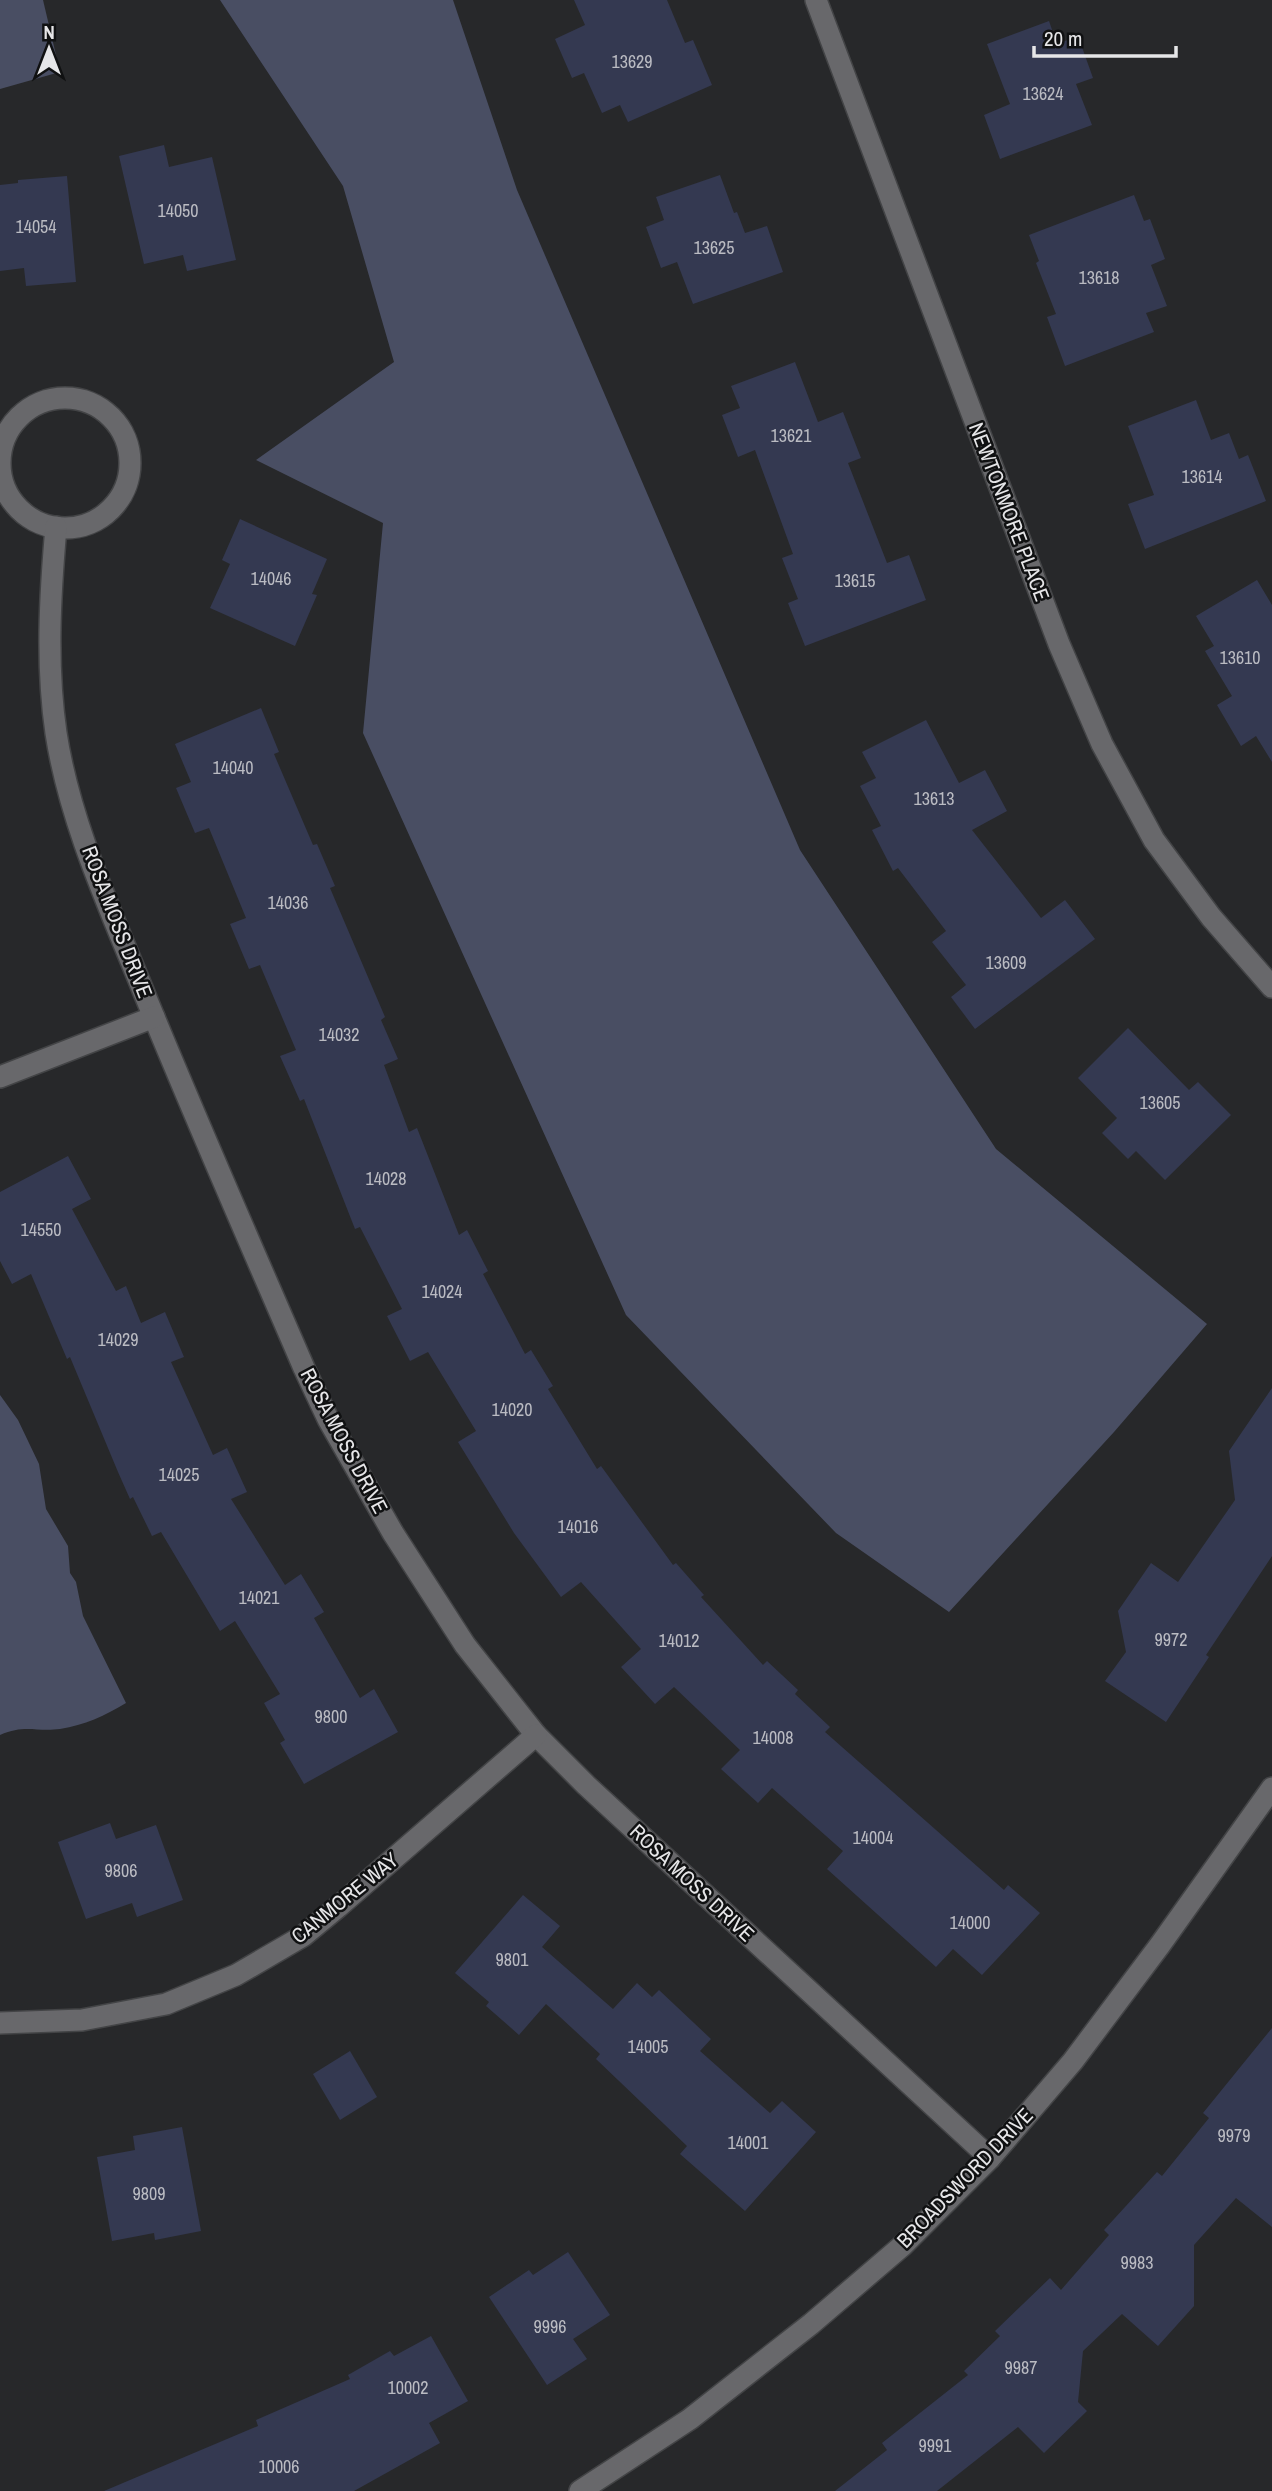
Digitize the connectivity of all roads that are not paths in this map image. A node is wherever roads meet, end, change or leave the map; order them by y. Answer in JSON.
{"nodes":[{"id":1,"x":816,"y":0,"type":"edge"},
{"id":2,"x":56,"y":527,"type":"junction"},
{"id":3,"x":1272,"y":987,"type":"edge"},
{"id":4,"x":154,"y":1017,"type":"junction"},
{"id":5,"x":0,"y":1077,"type":"edge"},
{"id":6,"x":536,"y":1735,"type":"junction"},
{"id":7,"x":1272,"y":1788,"type":"edge"},
{"id":8,"x":0,"y":2023,"type":"edge"},
{"id":9,"x":990,"y":2158,"type":"junction"},
{"id":10,"x":580,"y":2491,"type":"edge"}],
"edges":[{"from":1,"to":3,"type":"street","name":"NEWTONMORE PLACE"},
{"from":2,"to":2,"type":"street"},
{"from":2,"to":4,"type":"street","name":"ROSA MOSS DRIVE"},
{"from":4,"to":5,"type":"street"},
{"from":4,"to":6,"type":"street","name":"ROSA MOSS DRIVE"},
{"from":6,"to":8,"type":"street","name":"CANMORE WAY"},
{"from":6,"to":9,"type":"street","name":"ROSA MOSS DRIVE"},
{"from":7,"to":9,"type":"street","name":"BROADSWORD DRIVE"},
{"from":9,"to":10,"type":"street","name":"BROADSWORD DRIVE"}]}
